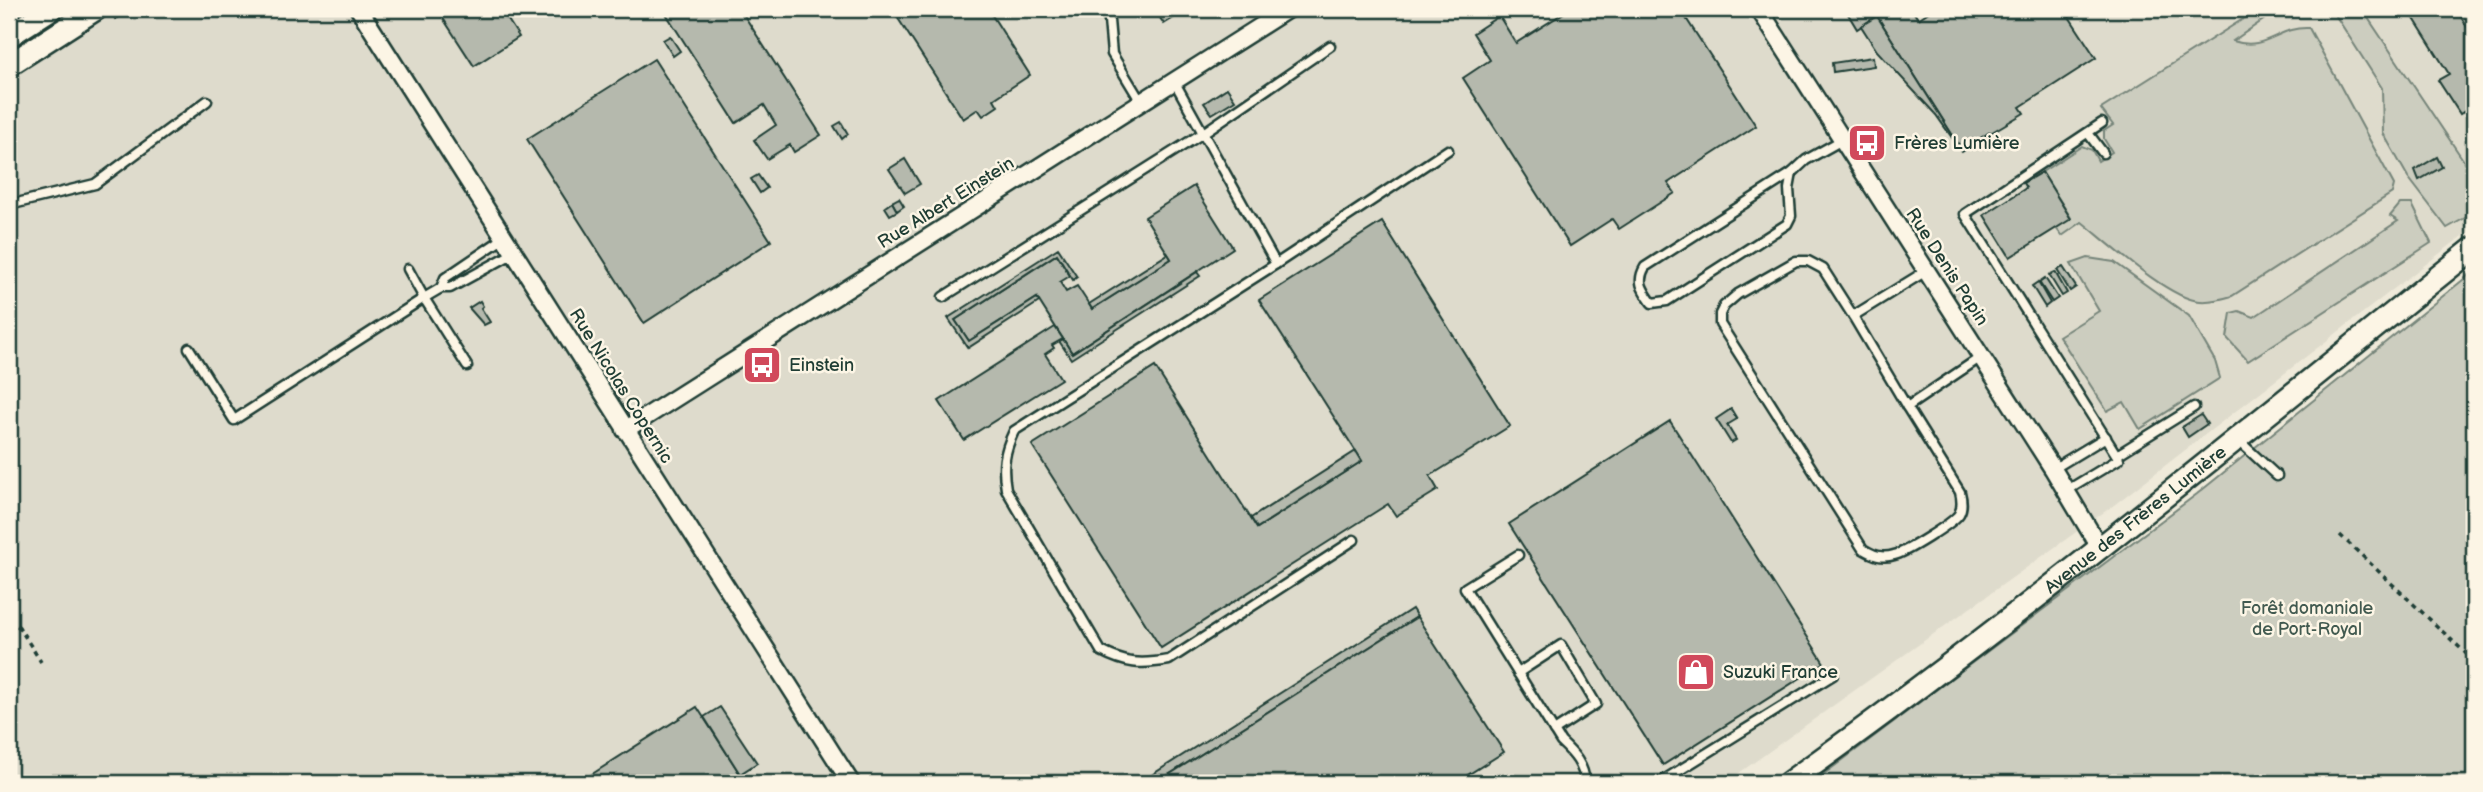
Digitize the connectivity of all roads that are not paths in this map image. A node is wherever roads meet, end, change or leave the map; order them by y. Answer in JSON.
{"nodes":[{"id":1,"x":51,"y":9,"type":"edge"},
{"id":2,"x":96,"y":9,"type":"edge"},
{"id":3,"x":359,"y":9,"type":"edge"},
{"id":4,"x":1108,"y":9,"type":"edge"},
{"id":5,"x":1288,"y":9,"type":"edge"},
{"id":6,"x":1759,"y":9,"type":"edge"},
{"id":7,"x":9,"y":36,"type":"edge"},
{"id":8,"x":1330,"y":47,"type":"dead end"},
{"id":9,"x":9,"y":65,"type":"edge"},
{"id":10,"x":1174,"y":81,"type":"junction"},
{"id":11,"x":206,"y":101,"type":"dead end"},
{"id":12,"x":1141,"y":102,"type":"junction"},
{"id":13,"x":2102,"y":123,"type":"dead end"},
{"id":14,"x":1203,"y":132,"type":"junction"},
{"id":15,"x":2088,"y":132,"type":"junction"},
{"id":16,"x":1842,"y":140,"type":"junction"},
{"id":17,"x":1448,"y":150,"type":"dead end"},
{"id":18,"x":2103,"y":153,"type":"dead end"},
{"id":19,"x":1792,"y":173,"type":"junction"},
{"id":20,"x":9,"y":205,"type":"edge"},
{"id":21,"x":504,"y":238,"type":"junction"},
{"id":22,"x":2474,"y":248,"type":"edge"},
{"id":23,"x":513,"y":254,"type":"junction"},
{"id":24,"x":1276,"y":264,"type":"junction"},
{"id":25,"x":408,"y":269,"type":"dead end"},
{"id":26,"x":1926,"y":271,"type":"junction"},
{"id":27,"x":441,"y":288,"type":"junction"},
{"id":28,"x":943,"y":297,"type":"dead end"},
{"id":29,"x":424,"y":298,"type":"junction"},
{"id":30,"x":1853,"y":316,"type":"junction"},
{"id":31,"x":189,"y":348,"type":"dead end"},
{"id":32,"x":1981,"y":357,"type":"junction"},
{"id":33,"x":467,"y":366,"type":"dead end"},
{"id":34,"x":1907,"y":407,"type":"junction"},
{"id":35,"x":2194,"y":407,"type":"dead end"},
{"id":36,"x":625,"y":430,"type":"junction"},
{"id":37,"x":2106,"y":438,"type":"junction"},
{"id":38,"x":2236,"y":438,"type":"junction"},
{"id":39,"x":2116,"y":455,"type":"junction"},
{"id":40,"x":2053,"y":469,"type":"junction"},
{"id":41,"x":2277,"y":477,"type":"dead end"},
{"id":42,"x":2066,"y":491,"type":"junction"},
{"id":43,"x":1354,"y":540,"type":"dead end"},
{"id":44,"x":2100,"y":548,"type":"junction"},
{"id":45,"x":1518,"y":555,"type":"dead end"},
{"id":46,"x":1518,"y":673,"type":"junction"},
{"id":47,"x":1833,"y":675,"type":"dead end"},
{"id":48,"x":1554,"y":730,"type":"junction"},
{"id":49,"x":852,"y":783,"type":"edge"},
{"id":50,"x":1585,"y":783,"type":"edge"},
{"id":51,"x":1659,"y":783,"type":"edge"},
{"id":52,"x":1788,"y":783,"type":"edge"}],
"edges":[{"from":1,"to":7,"type":"street"},
{"from":2,"to":9,"type":"street"},
{"from":3,"to":21,"type":"street","name":"Rue Nicolas Copernic"},
{"from":4,"to":12,"type":"lane"},
{"from":5,"to":10,"type":"street","name":"Rue Albert Einstein"},
{"from":6,"to":16,"type":"street","name":"Rue Denis Papin"},
{"from":8,"to":14,"type":"lane"},
{"from":10,"to":12,"type":"street","name":"Rue Albert Einstein"},
{"from":10,"to":14,"type":"lane"},
{"from":11,"to":20,"type":"lane"},
{"from":12,"to":36,"type":"street","name":"Rue Albert Einstein"},
{"from":13,"to":15,"type":"lane"},
{"from":14,"to":24,"type":"lane"},
{"from":14,"to":28,"type":"lane"},
{"from":15,"to":18,"type":"lane"},
{"from":15,"to":37,"type":"lane"},
{"from":16,"to":19,"type":"lane"},
{"from":16,"to":26,"type":"street","name":"Rue Denis Papin"},
{"from":17,"to":24,"type":"lane"},
{"from":19,"to":19,"type":"lane"},
{"from":21,"to":23,"type":"street","name":"Rue Nicolas Copernic"},
{"from":21,"to":27,"type":"lane"},
{"from":22,"to":38,"type":"street","name":"Avenue des Frères Lumière"},
{"from":23,"to":27,"type":"lane"},
{"from":23,"to":36,"type":"street","name":"Rue Nicolas Copernic"},
{"from":24,"to":43,"type":"lane"},
{"from":25,"to":29,"type":"lane"},
{"from":26,"to":30,"type":"lane"},
{"from":26,"to":32,"type":"street","name":"Rue Denis Papin"},
{"from":27,"to":29,"type":"lane"},
{"from":29,"to":31,"type":"lane"},
{"from":29,"to":33,"type":"lane"},
{"from":30,"to":34,"type":"lane"},
{"from":30,"to":34,"type":"lane"},
{"from":32,"to":34,"type":"lane"},
{"from":32,"to":40,"type":"street","name":"Rue Denis Papin"},
{"from":35,"to":39,"type":"lane"},
{"from":36,"to":49,"type":"street","name":"Rue Nicolas Copernic"},
{"from":37,"to":39,"type":"lane"},
{"from":37,"to":40,"type":"lane"},
{"from":38,"to":41,"type":"lane"},
{"from":38,"to":44,"type":"street","name":"Avenue des Frères Lumière"},
{"from":39,"to":42,"type":"lane"},
{"from":40,"to":42,"type":"street","name":"Rue Denis Papin"},
{"from":42,"to":44,"type":"street","name":"Rue Denis Papin"},
{"from":44,"to":52,"type":"street","name":"Avenue des Frères Lumière"},
{"from":45,"to":46,"type":"lane"},
{"from":46,"to":48,"type":"lane"},
{"from":46,"to":48,"type":"lane"},
{"from":47,"to":51,"type":"lane"},
{"from":48,"to":50,"type":"lane"}]}
